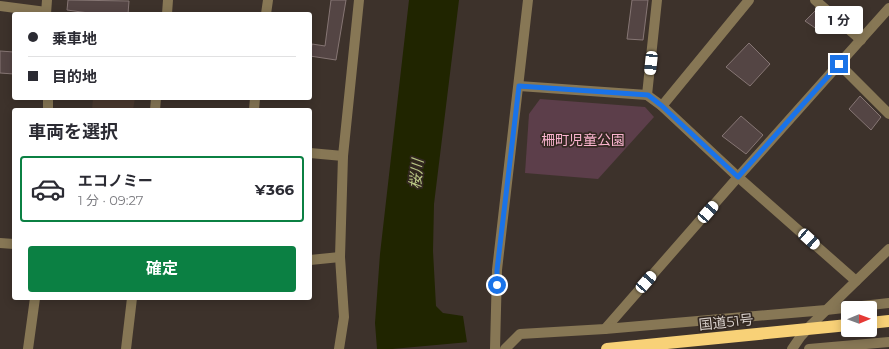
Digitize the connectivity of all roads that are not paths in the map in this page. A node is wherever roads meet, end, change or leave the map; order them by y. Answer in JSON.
{"nodes":[{"id":1,"x":47,"y":0,"type":"edge"},
{"id":2,"x":168,"y":0,"type":"edge"},
{"id":3,"x":268,"y":0,"type":"edge"},
{"id":4,"x":359,"y":0,"type":"edge"},
{"id":5,"x":528,"y":0,"type":"edge"},
{"id":6,"x":657,"y":0,"type":"edge"},
{"id":7,"x":749,"y":0,"type":"edge"},
{"id":8,"x":816,"y":0,"type":"edge"},
{"id":9,"x":0,"y":6,"type":"edge"},
{"id":10,"x":889,"y":8,"type":"edge"},
{"id":11,"x":39,"y":12,"type":"edge"},
{"id":12,"x":46,"y":12,"type":"edge"},
{"id":13,"x":167,"y":12,"type":"edge"},
{"id":14,"x":266,"y":12,"type":"edge"},
{"id":15,"x":861,"y":40,"type":"junction"},
{"id":16,"x":839,"y":64,"type":"junction"},
{"id":17,"x":519,"y":86,"type":"junction"},
{"id":18,"x":648,"y":95,"type":"junction"},
{"id":19,"x":662,"y":106,"type":"junction"},
{"id":20,"x":889,"y":114,"type":"edge"},
{"id":21,"x":312,"y":153,"type":"edge"},
{"id":22,"x":343,"y":156,"type":"junction"},
{"id":23,"x":738,"y":177,"type":"junction"},
{"id":24,"x":0,"y":243,"type":"edge"},
{"id":25,"x":12,"y":244,"type":"edge"},
{"id":26,"x":889,"y":249,"type":"edge"},
{"id":27,"x":340,"y":257,"type":"junction"},
{"id":28,"x":312,"y":260,"type":"edge"},
{"id":29,"x":856,"y":281,"type":"junction"},
{"id":30,"x":35,"y":300,"type":"edge"},
{"id":31,"x":132,"y":300,"type":"edge"},
{"id":32,"x":889,"y":303,"type":"edge"},
{"id":33,"x":826,"y":310,"type":"junction"},
{"id":34,"x":889,"y":322,"type":"edge"},
{"id":35,"x":877,"y":323,"type":"edge"},
{"id":36,"x":841,"y":326,"type":"edge"},
{"id":37,"x":605,"y":329,"type":"junction"},
{"id":38,"x":889,"y":342,"type":"edge"},
{"id":39,"x":28,"y":349,"type":"edge"},
{"id":40,"x":126,"y":349,"type":"edge"},
{"id":41,"x":339,"y":349,"type":"edge"},
{"id":42,"x":495,"y":349,"type":"edge"},
{"id":43,"x":505,"y":349,"type":"edge"},
{"id":44,"x":607,"y":349,"type":"edge"},
{"id":45,"x":792,"y":349,"type":"edge"},
{"id":46,"x":809,"y":349,"type":"edge"}],
"edges":[{"from":1,"to":12,"type":"street"},
{"from":2,"to":13,"type":"street"},
{"from":3,"to":14,"type":"street"},
{"from":4,"to":22,"type":"street"},
{"from":5,"to":17,"type":"street"},
{"from":6,"to":18,"type":"street"},
{"from":7,"to":19,"type":"street"},
{"from":8,"to":15,"type":"street"},
{"from":9,"to":11,"type":"street"},
{"from":10,"to":15,"type":"street"},
{"from":15,"to":16,"type":"street"},
{"from":16,"to":20,"type":"street"},
{"from":16,"to":23,"type":"street"},
{"from":17,"to":18,"type":"street"},
{"from":17,"to":42,"type":"street"},
{"from":18,"to":19,"type":"street"},
{"from":19,"to":23,"type":"street"},
{"from":21,"to":22,"type":"street"},
{"from":22,"to":27,"type":"street"},
{"from":23,"to":29,"type":"street"},
{"from":23,"to":37,"type":"street"},
{"from":24,"to":25,"type":"street"},
{"from":26,"to":29,"type":"street"},
{"from":27,"to":28,"type":"street"},
{"from":27,"to":41,"type":"street"},
{"from":29,"to":33,"type":"street"},
{"from":30,"to":39,"type":"street"},
{"from":31,"to":40,"type":"street"},
{"from":32,"to":33,"type":"street"},
{"from":33,"to":37,"type":"street"},
{"from":33,"to":45,"type":"street"},
{"from":34,"to":35,"type":"highway"},
{"from":36,"to":44,"type":"highway","name":"国道51号","bridge":true},
{"from":37,"to":43,"type":"street"},
{"from":38,"to":46,"type":"street"}]}
